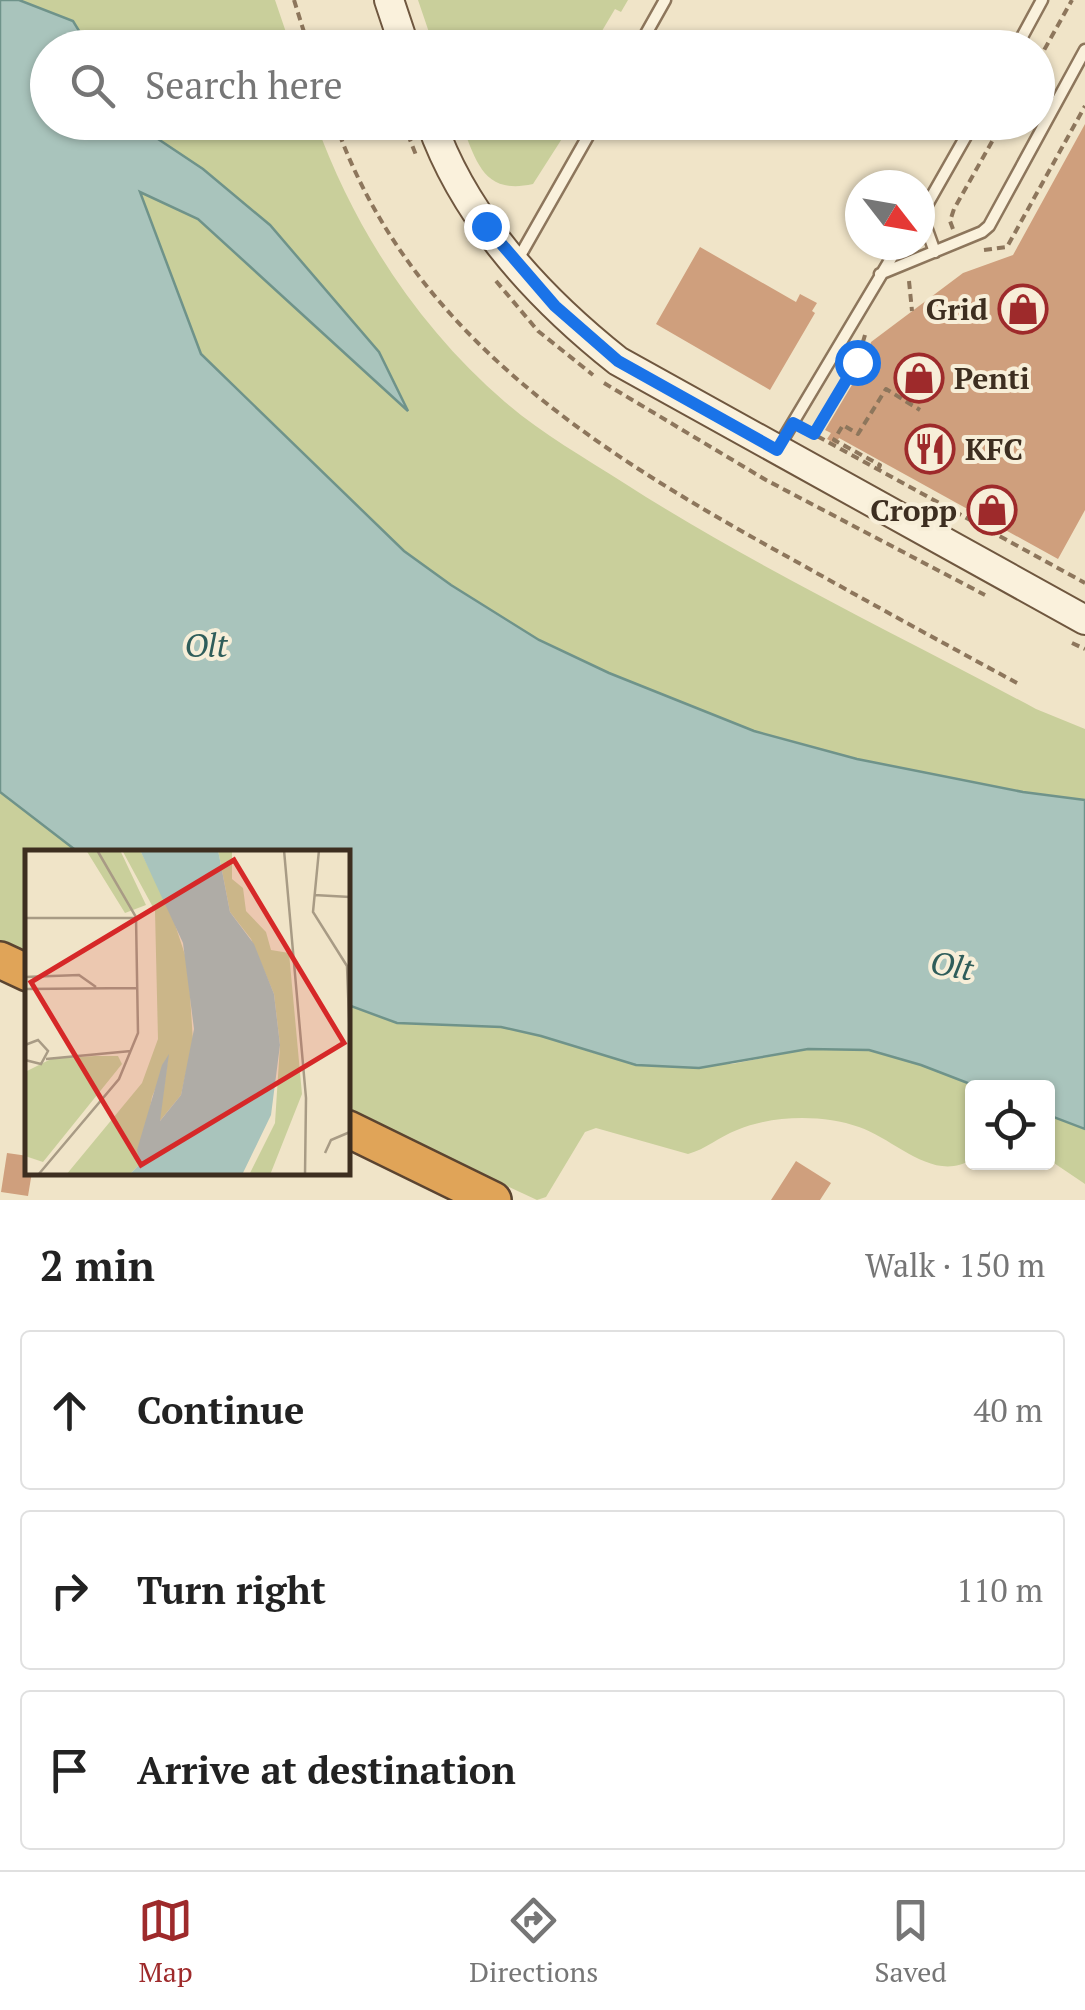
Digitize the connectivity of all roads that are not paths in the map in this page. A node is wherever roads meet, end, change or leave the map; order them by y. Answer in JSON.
{"nodes":[{"id":1,"x":389,"y":0,"type":"edge"},
{"id":2,"x":665,"y":0,"type":"edge"},
{"id":3,"x":1042,"y":0,"type":"edge"},
{"id":4,"x":400,"y":30,"type":"edge"},
{"id":5,"x":648,"y":30,"type":"edge"},
{"id":6,"x":1026,"y":30,"type":"edge"},
{"id":7,"x":1085,"y":50,"type":"edge"},
{"id":8,"x":1055,"y":105,"type":"edge"},
{"id":9,"x":440,"y":140,"type":"edge"},
{"id":10,"x":586,"y":140,"type":"edge"},
{"id":11,"x":964,"y":140,"type":"edge"},
{"id":12,"x":1036,"y":140,"type":"edge"},
{"id":13,"x":935,"y":192,"type":"edge"},
{"id":14,"x":935,"y":252,"type":"edge"},
{"id":15,"x":889,"y":260,"type":"edge"},
{"id":16,"x":915,"y":260,"type":"edge"},
{"id":17,"x":516,"y":264,"type":"junction"},
{"id":18,"x":880,"y":274,"type":"junction"},
{"id":19,"x":777,"y":450,"type":"junction"},
{"id":20,"x":1085,"y":620,"type":"edge"},
{"id":21,"x":0,"y":960,"type":"edge"},
{"id":22,"x":25,"y":972,"type":"edge"},
{"id":23,"x":350,"y":1130,"type":"edge"},
{"id":24,"x":493,"y":1200,"type":"edge"}],
"edges":[{"from":1,"to":4,"type":"main road"},
{"from":2,"to":5,"type":"lane"},
{"from":3,"to":6,"type":"lane"},
{"from":7,"to":8,"type":"lane"},
{"from":9,"to":17,"type":"main road"},
{"from":10,"to":17,"type":"lane"},
{"from":11,"to":13,"type":"lane"},
{"from":12,"to":14,"type":"lane"},
{"from":15,"to":18,"type":"lane"},
{"from":16,"to":18,"type":"lane"},
{"from":17,"to":19,"type":"main road"},
{"from":18,"to":19,"type":"lane"},
{"from":19,"to":20,"type":"main road"},
{"from":21,"to":22,"type":"highway"},
{"from":23,"to":24,"type":"highway"}]}
